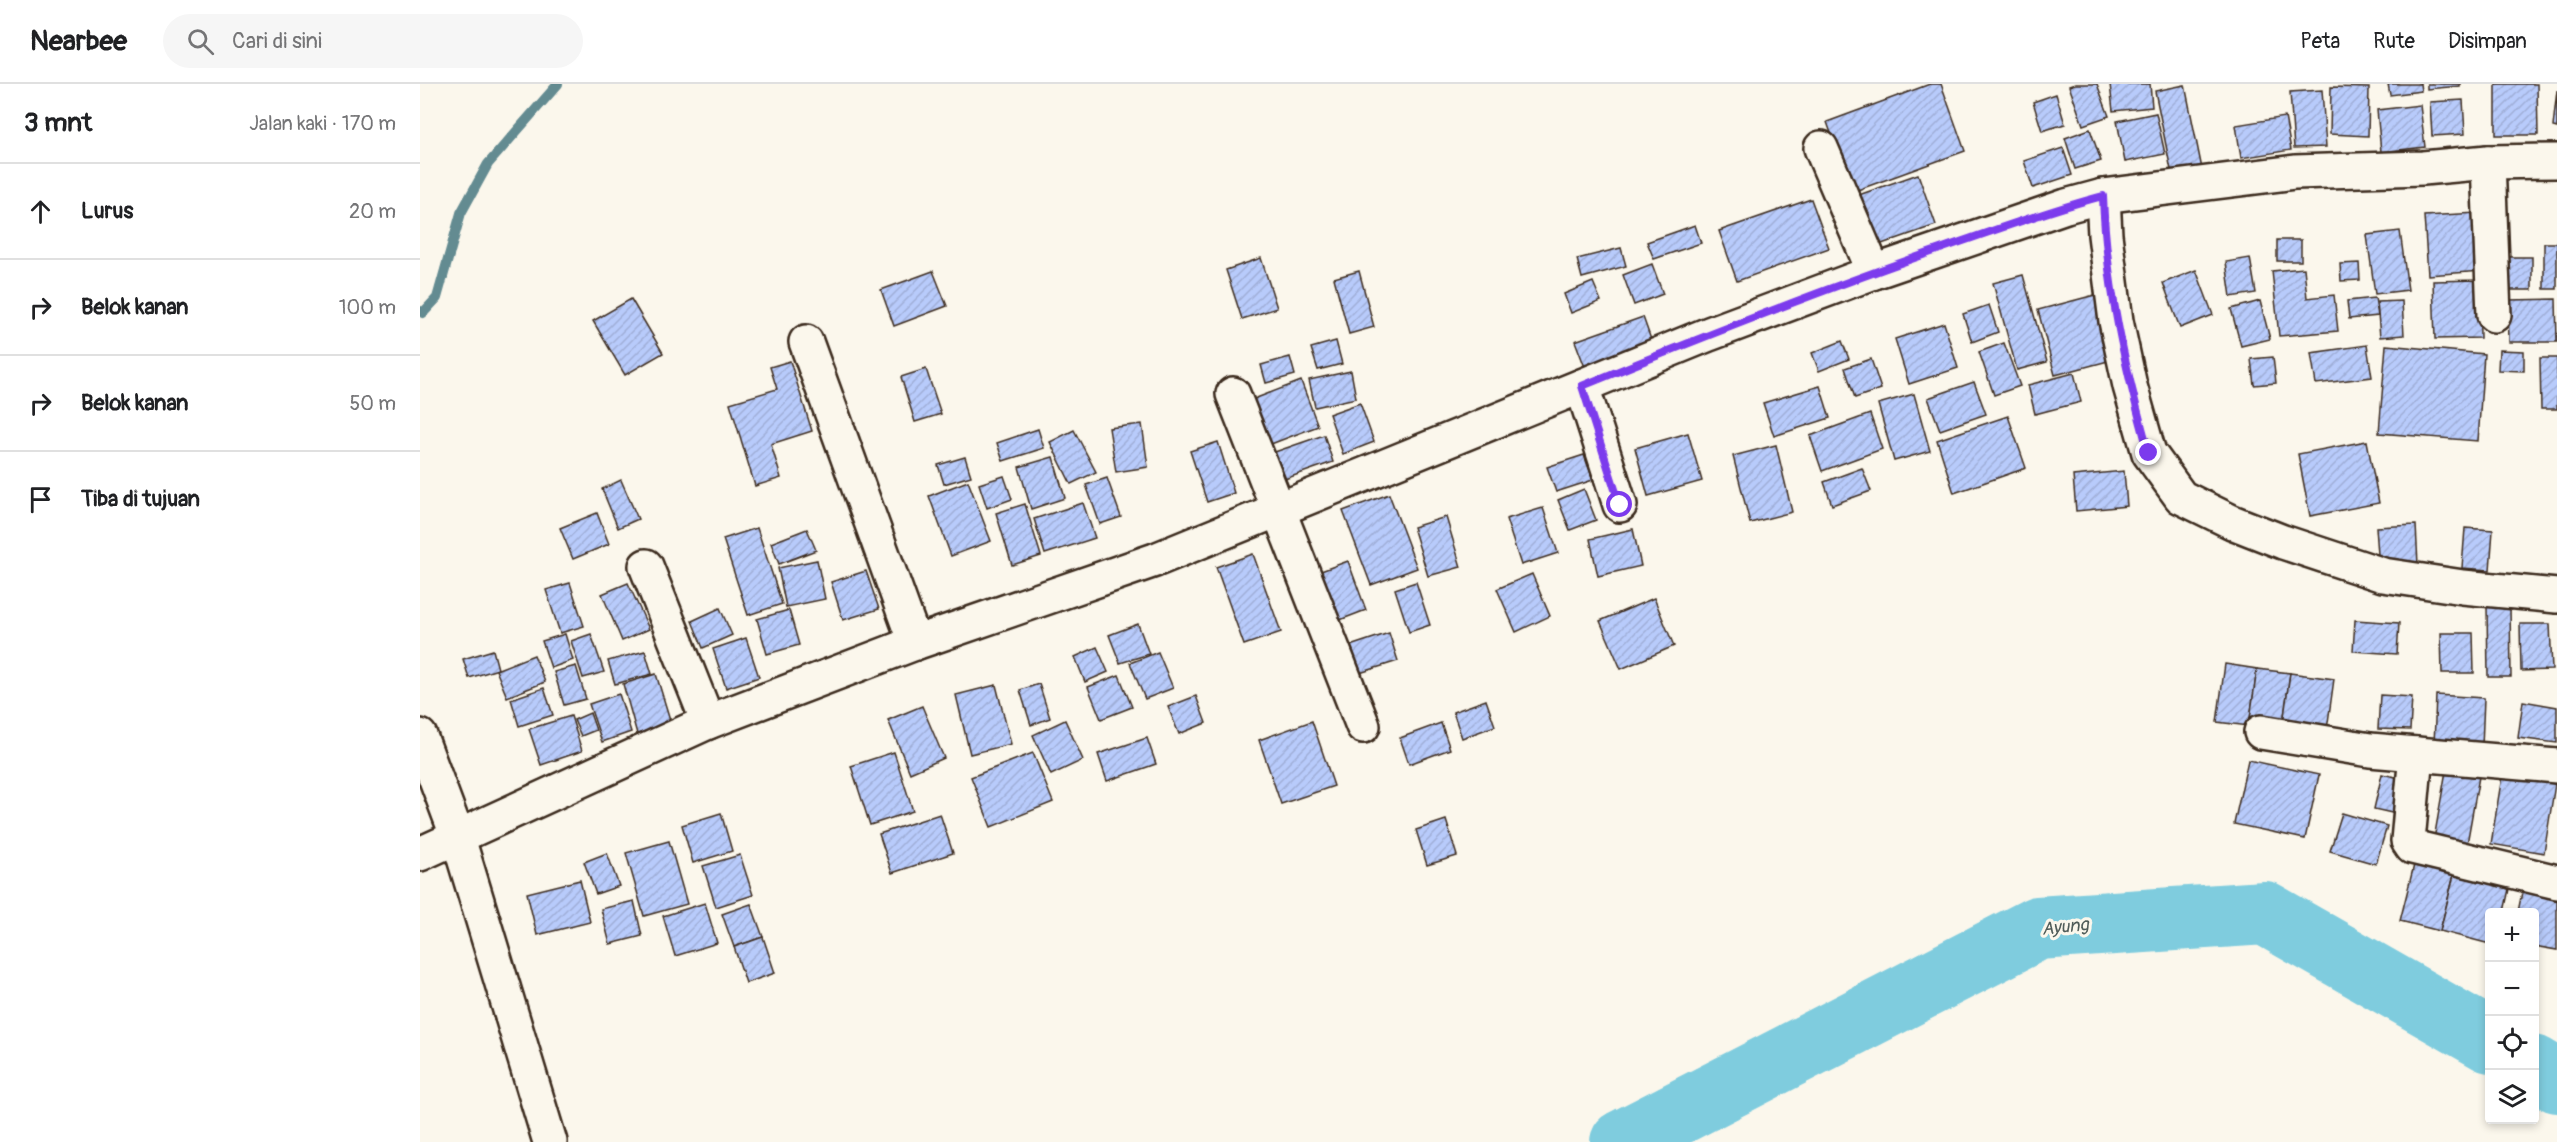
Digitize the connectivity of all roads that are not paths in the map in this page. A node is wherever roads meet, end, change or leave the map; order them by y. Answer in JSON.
{"nodes":[{"id":1,"x":1821,"y":148,"type":"dead end"},
{"id":2,"x":2557,"y":161,"type":"edge"},
{"id":3,"x":2488,"y":162,"type":"junction"},
{"id":4,"x":2103,"y":196,"type":"junction"},
{"id":5,"x":1874,"y":272,"type":"junction"},
{"id":6,"x":2494,"y":315,"type":"dead end"},
{"id":7,"x":806,"y":342,"type":"dead end"},
{"id":8,"x":1582,"y":386,"type":"junction"},
{"id":9,"x":1233,"y":394,"type":"dead end"},
{"id":10,"x":1620,"y":505,"type":"dead end"},
{"id":11,"x":1280,"y":509,"type":"junction"},
{"id":12,"x":646,"y":566,"type":"dead end"},
{"id":13,"x":2557,"y":596,"type":"edge"},
{"id":14,"x":915,"y":643,"type":"junction"},
{"id":15,"x":708,"y":722,"type":"junction"},
{"id":16,"x":1364,"y":726,"type":"dead end"},
{"id":17,"x":2261,"y":732,"type":"dead end"},
{"id":18,"x":420,"y":736,"type":"edge"},
{"id":19,"x":2416,"y":754,"type":"junction"},
{"id":20,"x":2557,"y":766,"type":"edge"},
{"id":21,"x":458,"y":838,"type":"junction"},
{"id":22,"x":420,"y":854,"type":"edge"},
{"id":23,"x":2557,"y":882,"type":"edge"},
{"id":24,"x":550,"y":1142,"type":"edge"}],
"edges":[{"from":1,"to":5,"type":"street"},
{"from":2,"to":3,"type":"street"},
{"from":3,"to":4,"type":"street"},
{"from":3,"to":6,"type":"street"},
{"from":4,"to":5,"type":"street"},
{"from":4,"to":13,"type":"street"},
{"from":5,"to":8,"type":"street"},
{"from":7,"to":14,"type":"street"},
{"from":8,"to":10,"type":"street"},
{"from":8,"to":11,"type":"street"},
{"from":9,"to":11,"type":"street"},
{"from":11,"to":14,"type":"street"},
{"from":11,"to":16,"type":"street"},
{"from":12,"to":15,"type":"street"},
{"from":14,"to":15,"type":"street"},
{"from":15,"to":21,"type":"street"},
{"from":17,"to":19,"type":"street"},
{"from":18,"to":21,"type":"street"},
{"from":19,"to":20,"type":"street"},
{"from":19,"to":23,"type":"street"},
{"from":21,"to":22,"type":"street"},
{"from":21,"to":24,"type":"street"}]}
